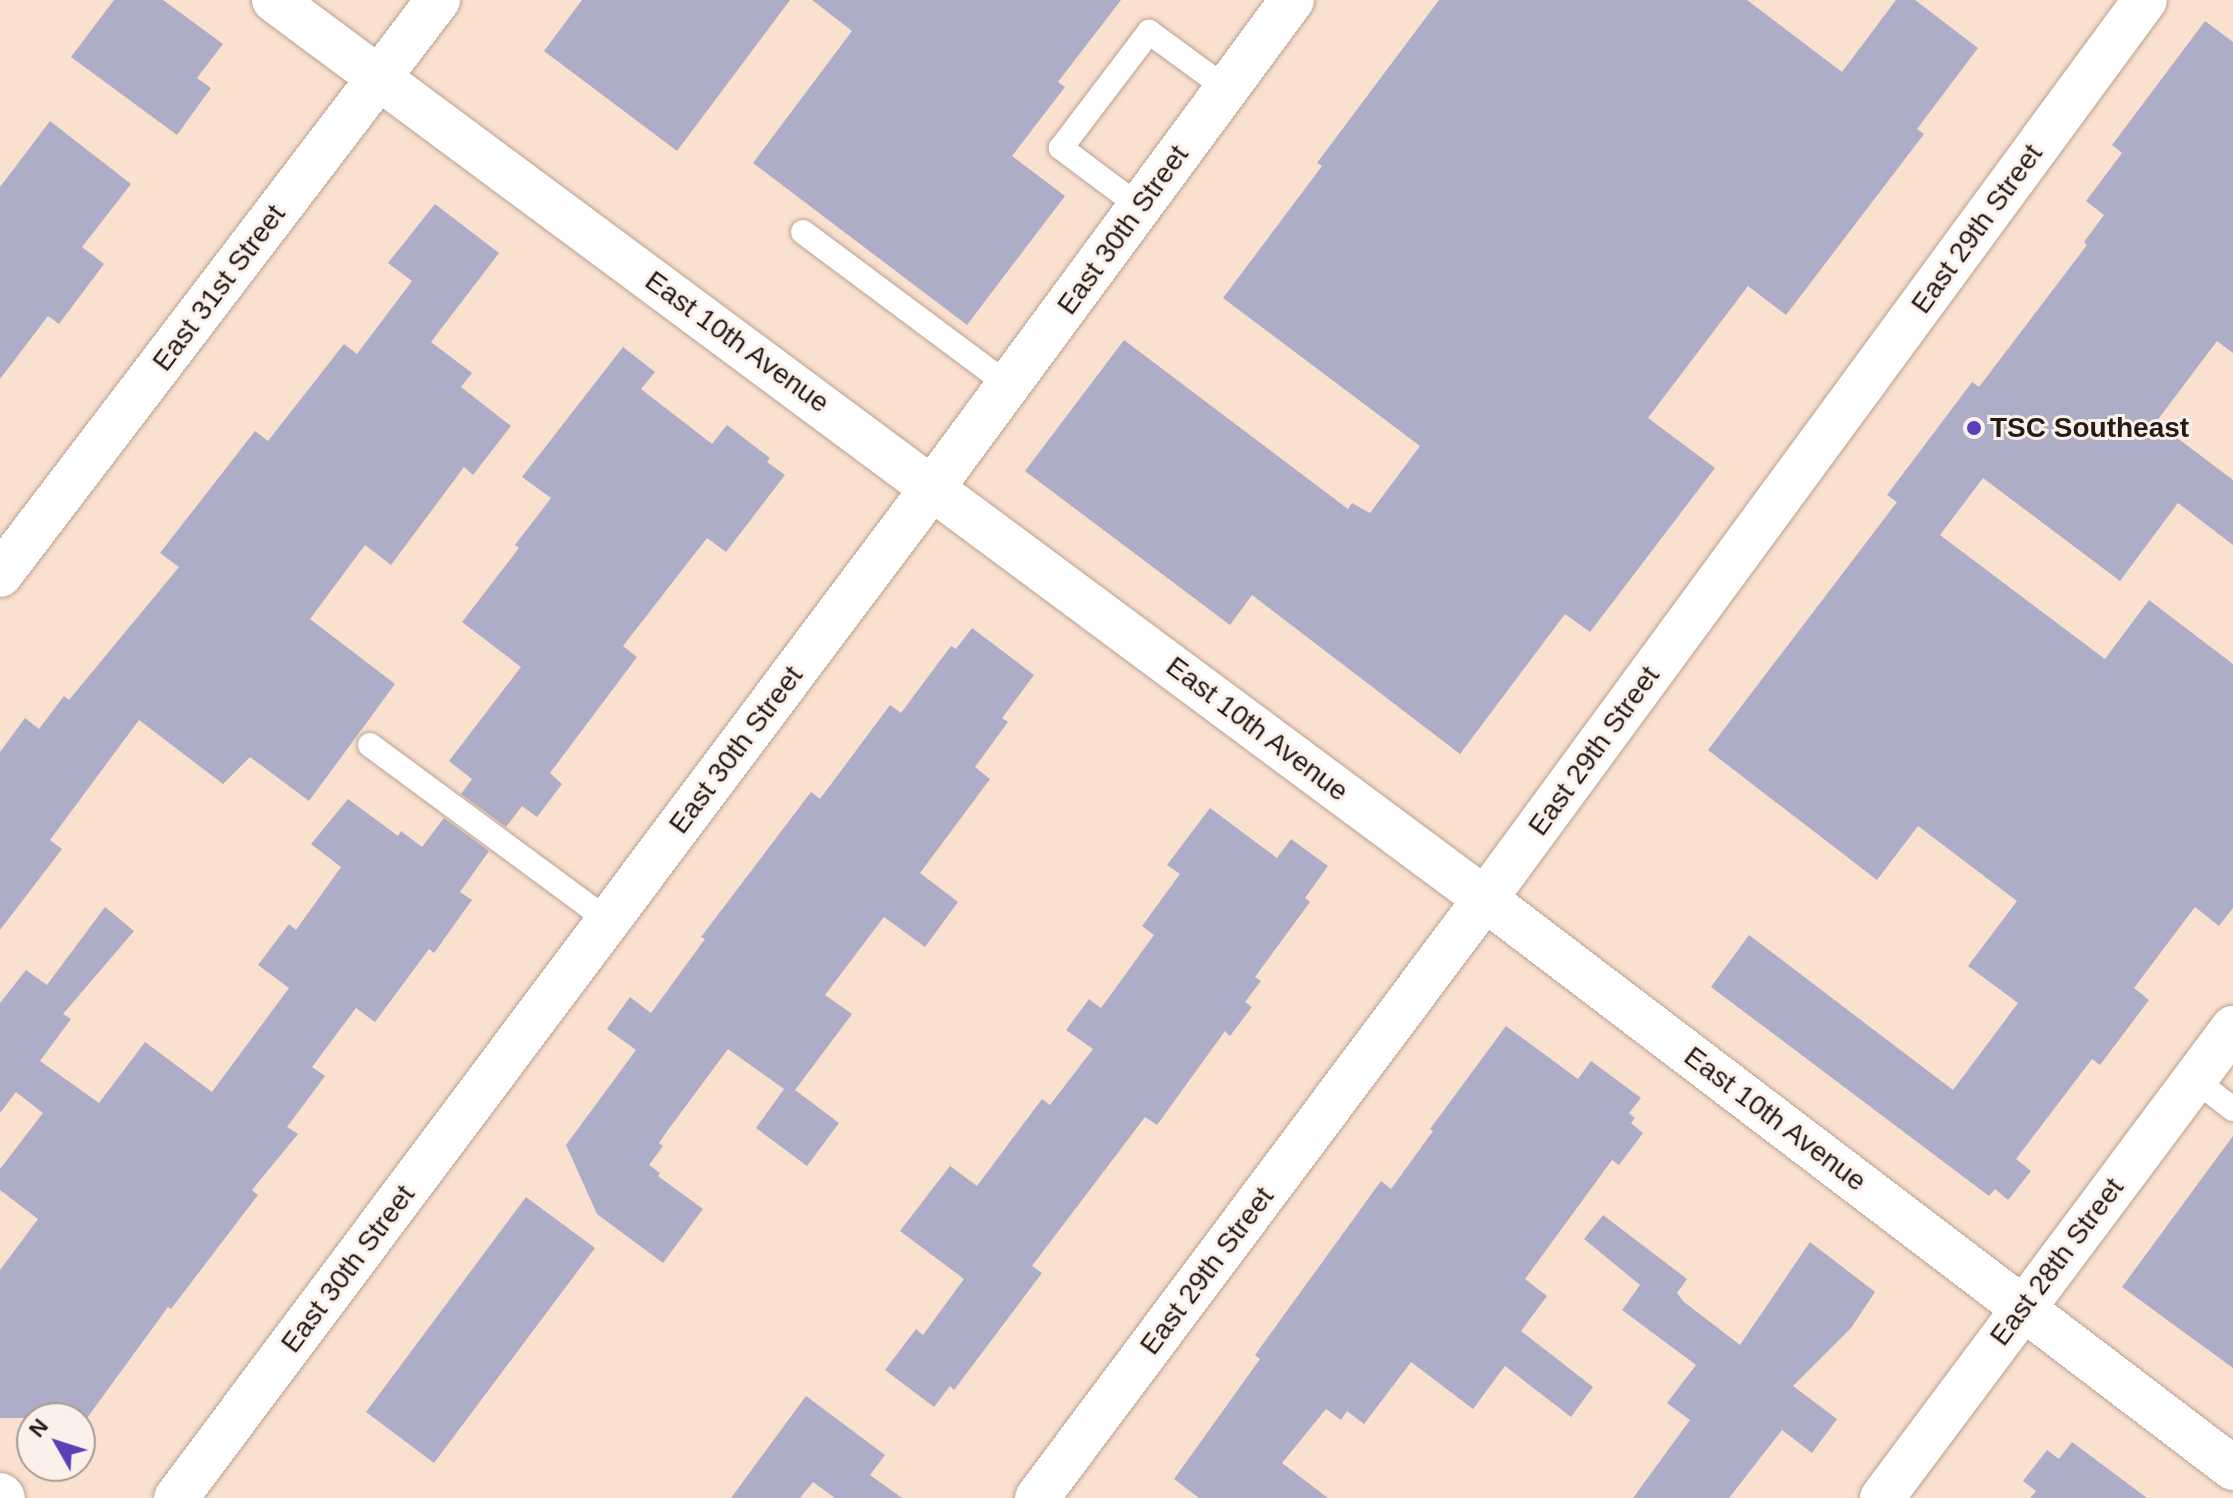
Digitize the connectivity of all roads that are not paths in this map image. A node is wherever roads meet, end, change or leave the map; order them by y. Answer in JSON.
{"nodes":[{"id":1,"x":274,"y":0,"type":"edge"},
{"id":2,"x":438,"y":0,"type":"edge"},
{"id":3,"x":1292,"y":0,"type":"edge"},
{"id":4,"x":2145,"y":0,"type":"edge"},
{"id":5,"x":379,"y":78,"type":"junction"},
{"id":6,"x":1227,"y":89,"type":"junction"},
{"id":7,"x":1140,"y":207,"type":"junction"},
{"id":8,"x":803,"y":232,"type":"dead end"},
{"id":9,"x":1008,"y":385,"type":"junction"},
{"id":10,"x":933,"y":487,"type":"junction"},
{"id":11,"x":0,"y":575,"type":"edge"},
{"id":12,"x":370,"y":745,"type":"dead end"},
{"id":13,"x":1485,"y":899,"type":"junction"},
{"id":14,"x":609,"y":921,"type":"junction"},
{"id":15,"x":2233,"y":1028,"type":"edge"},
{"id":16,"x":2194,"y":1079,"type":"junction"},
{"id":17,"x":2233,"y":1109,"type":"edge"},
{"id":18,"x":2023,"y":1308,"type":"junction"},
{"id":19,"x":2233,"y":1468,"type":"edge"},
{"id":20,"x":176,"y":1498,"type":"edge"},
{"id":21,"x":1037,"y":1498,"type":"edge"},
{"id":22,"x":1882,"y":1498,"type":"edge"}],
"edges":[{"from":1,"to":5,"type":"street","name":"East 10th Avenue"},
{"from":2,"to":5,"type":"street","name":"East 31st Street"},
{"from":3,"to":6,"type":"street","name":"East 30th Street"},
{"from":4,"to":13,"type":"street","name":"East 29th Street"},
{"from":5,"to":10,"type":"street","name":"East 10th Avenue"},
{"from":5,"to":11,"type":"street","name":"East 31st Street"},
{"from":6,"to":7,"type":"street","name":"East 30th Street"},
{"from":6,"to":7,"type":"lane"},
{"from":7,"to":9,"type":"street","name":"East 30th Street"},
{"from":8,"to":9,"type":"lane"},
{"from":9,"to":10,"type":"street","name":"East 30th Street"},
{"from":10,"to":13,"type":"street","name":"East 10th Avenue"},
{"from":10,"to":14,"type":"street","name":"East 30th Street"},
{"from":12,"to":14,"type":"lane"},
{"from":13,"to":18,"type":"street","name":"East 10th Avenue"},
{"from":13,"to":21,"type":"street","name":"East 29th Street"},
{"from":14,"to":20,"type":"street","name":"East 30th Street"},
{"from":15,"to":16,"type":"street","name":"East 28th Street"},
{"from":16,"to":17,"type":"lane"},
{"from":16,"to":18,"type":"street","name":"East 28th Street"},
{"from":18,"to":19,"type":"street","name":"East 10th Avenue"},
{"from":18,"to":22,"type":"street","name":"East 28th Street"}]}
